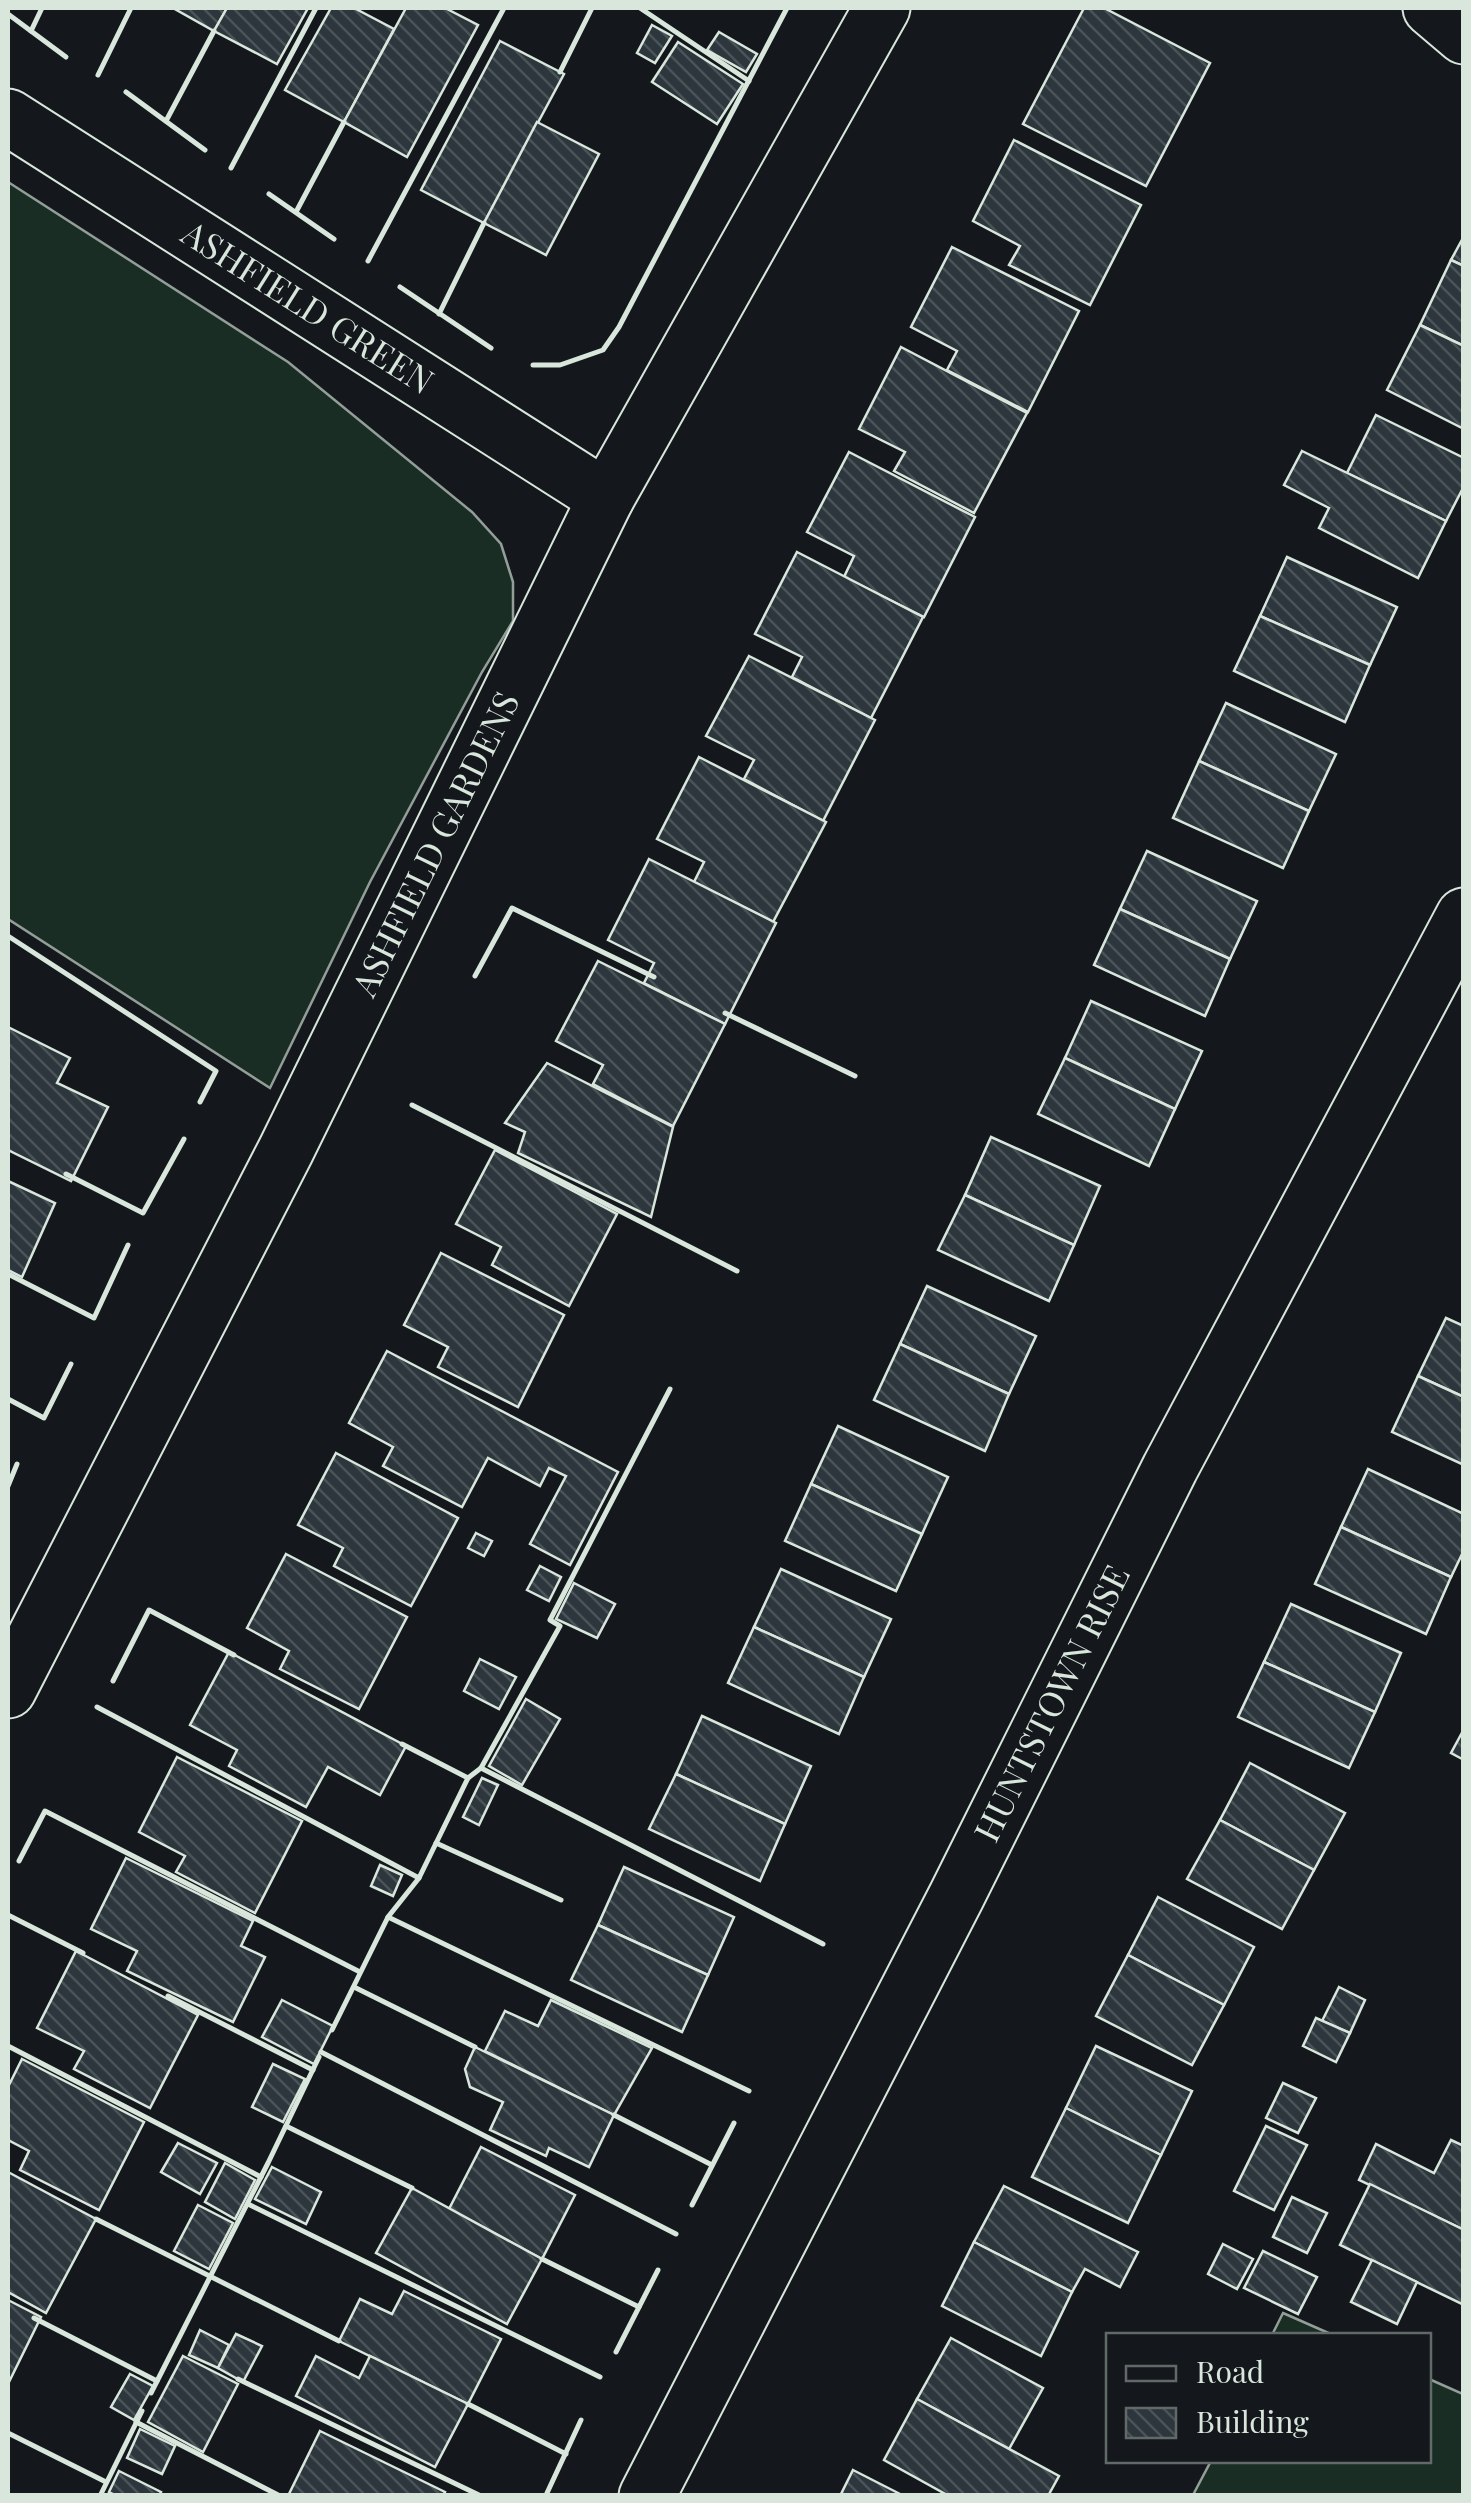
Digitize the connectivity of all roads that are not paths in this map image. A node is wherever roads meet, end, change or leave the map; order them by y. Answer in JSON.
{"nodes":[{"id":1,"x":882,"y":8,"type":"edge"},
{"id":2,"x":1431,"y":8,"type":"edge"},
{"id":3,"x":1464,"y":36,"type":"edge"},
{"id":4,"x":8,"y":117,"type":"edge"},
{"id":5,"x":606,"y":498,"type":"junction"},
{"id":6,"x":1464,"y":916,"type":"edge"},
{"id":7,"x":8,"y":1690,"type":"edge"},
{"id":8,"x":647,"y":2496,"type":"edge"}],
"edges":[{"from":1,"to":5,"type":"street","name":"ASHFIELD GARDENS"},
{"from":2,"to":3,"type":"street"},
{"from":4,"to":5,"type":"street","name":"ASHFIELD GREEN"},
{"from":5,"to":7,"type":"street","name":"ASHFIELD GARDENS"},
{"from":6,"to":8,"type":"street","name":"HUNTSTOWN RISE"}]}
